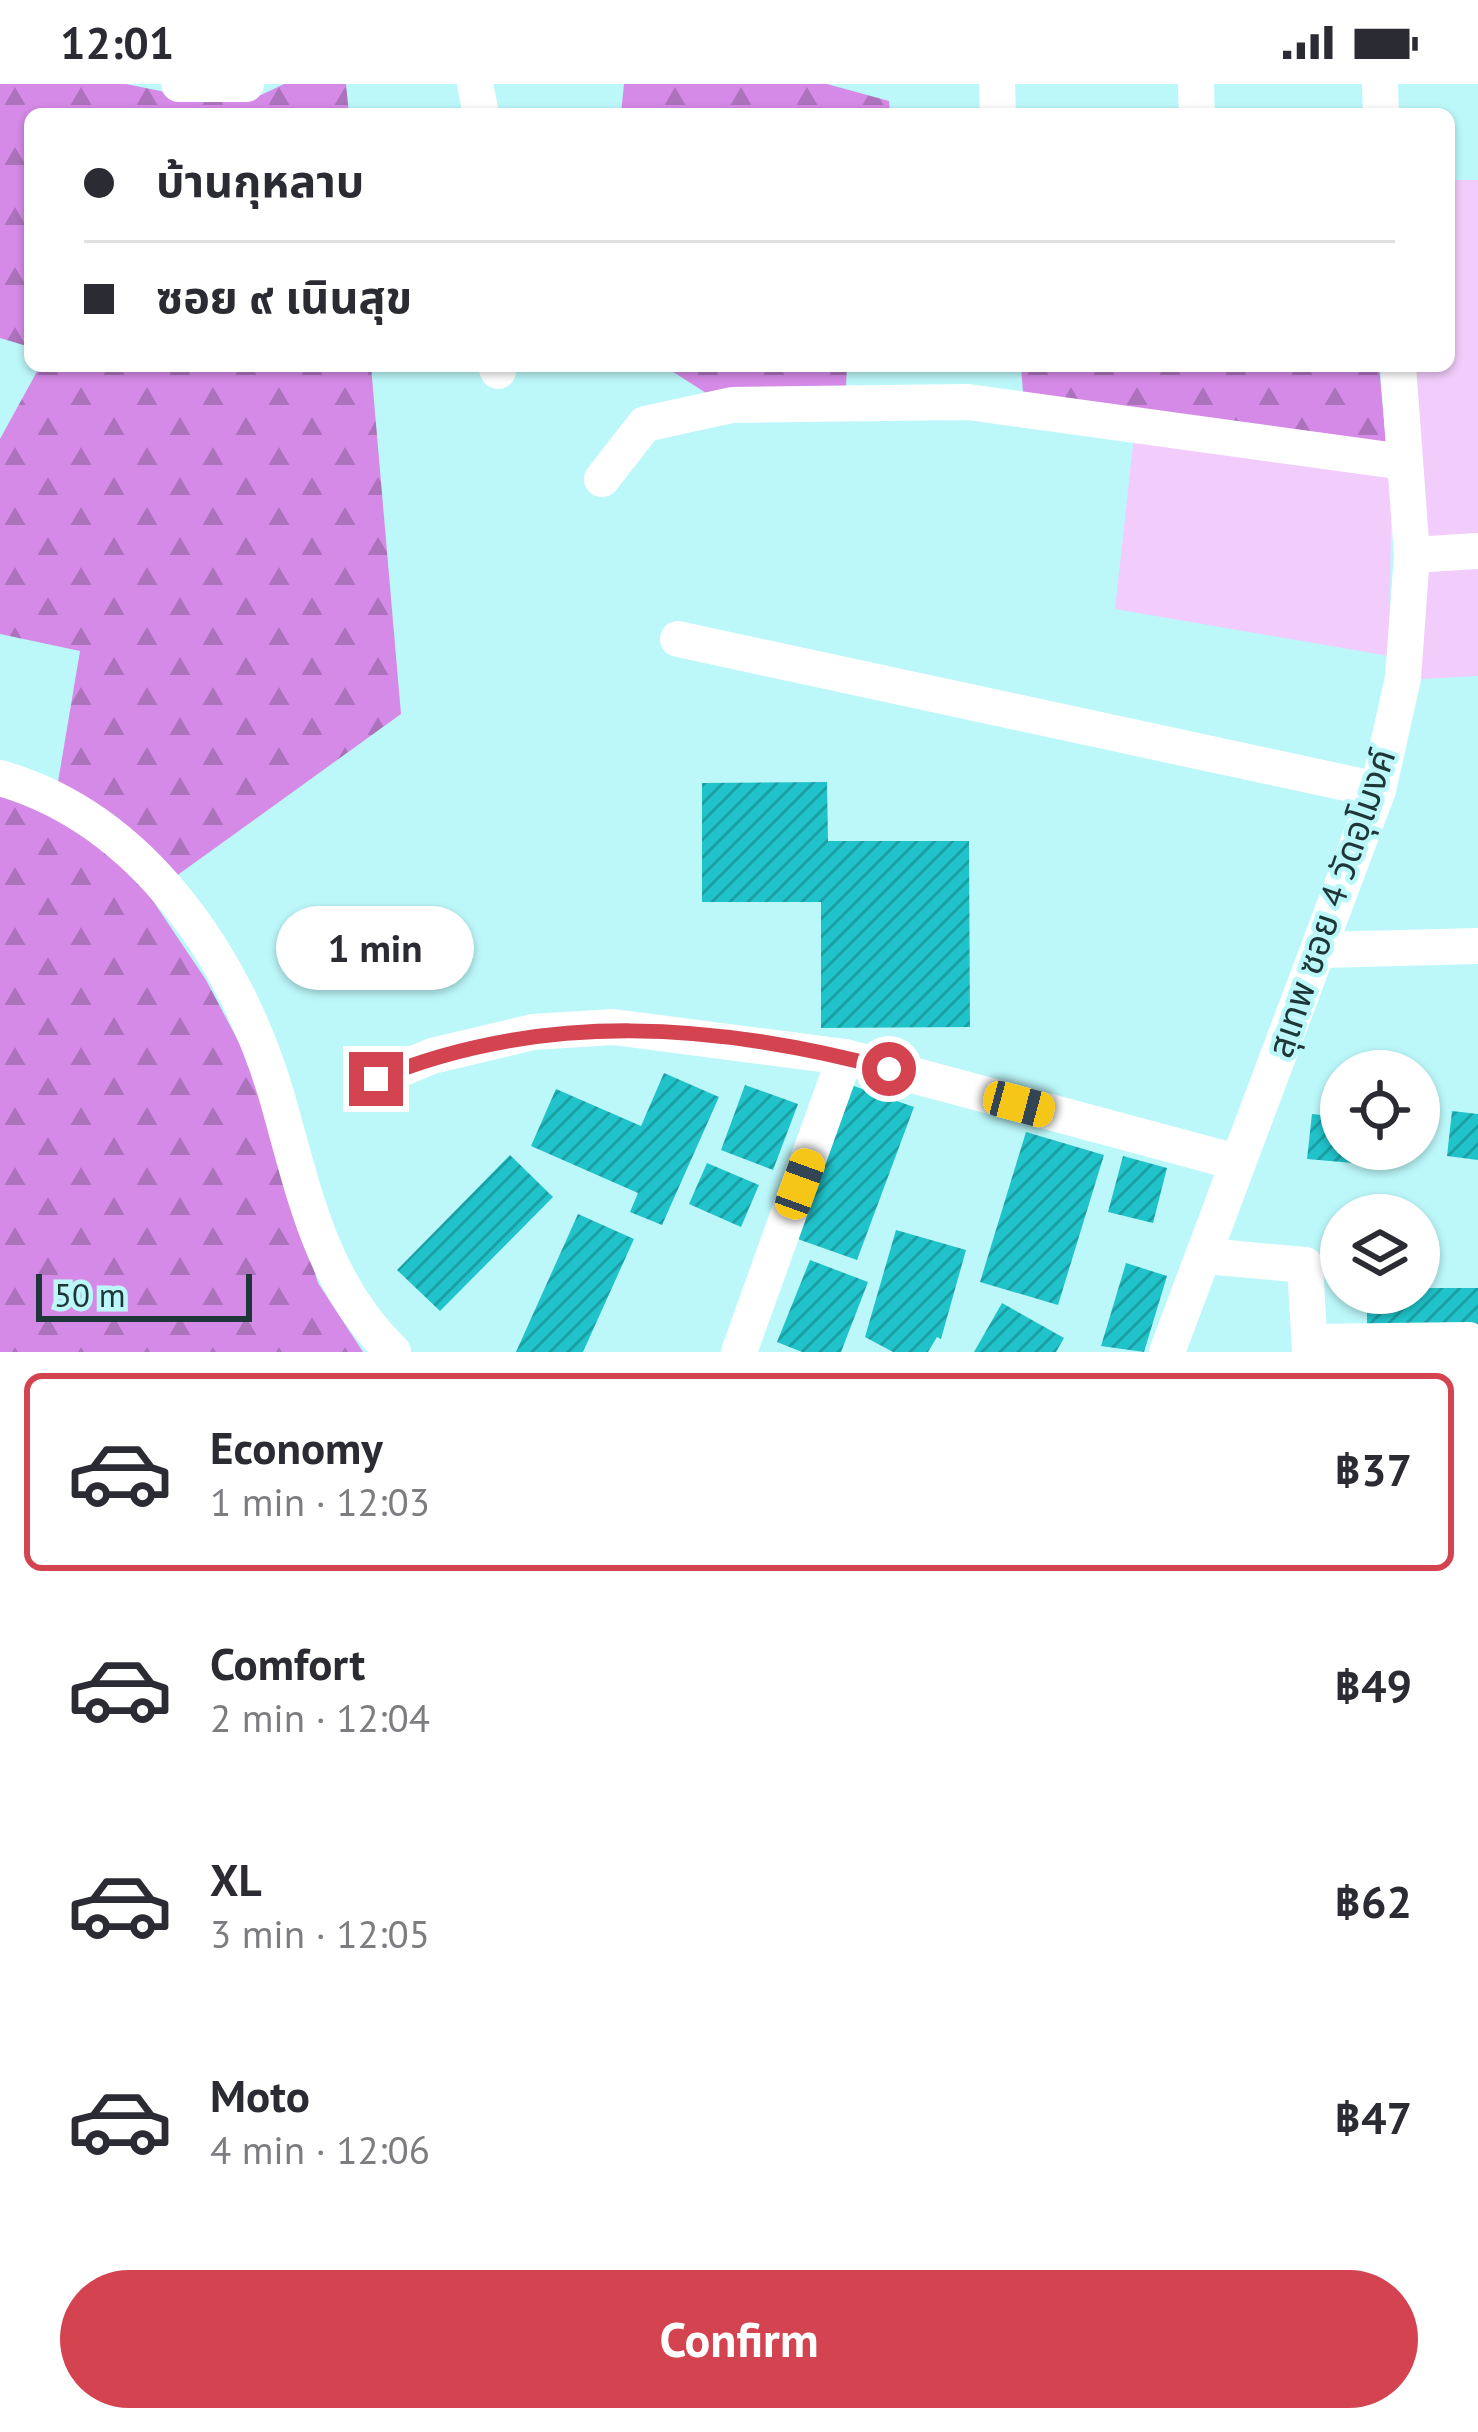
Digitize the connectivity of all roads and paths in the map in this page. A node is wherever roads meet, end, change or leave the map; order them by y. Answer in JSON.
{"nodes":[{"id":1,"x":179,"y":84,"type":"edge"},
{"id":2,"x":246,"y":84,"type":"edge"},
{"id":3,"x":1398,"y":372,"type":"edge"},
{"id":4,"x":1404,"y":462,"type":"junction"},
{"id":5,"x":602,"y":479,"type":"dead end"},
{"id":6,"x":1478,"y":551,"type":"edge"},
{"id":7,"x":1412,"y":555,"type":"junction"},
{"id":8,"x":678,"y":639,"type":"dead end"},
{"id":9,"x":0,"y":778,"type":"edge"},
{"id":10,"x":1378,"y":790,"type":"junction"},
{"id":11,"x":1478,"y":946,"type":"edge"},
{"id":12,"x":1321,"y":950,"type":"junction"},
{"id":13,"x":845,"y":1057,"type":"junction"},
{"id":14,"x":376,"y":1079,"type":"dead end"},
{"id":15,"x":1236,"y":1162,"type":"junction"},
{"id":16,"x":1205,"y":1256,"type":"junction"},
{"id":17,"x":1469,"y":1340,"type":"dead end"},
{"id":18,"x":1310,"y":1347,"type":"edge"},
{"id":19,"x":393,"y":1352,"type":"edge"},
{"id":20,"x":739,"y":1352,"type":"edge"},
{"id":21,"x":1167,"y":1352,"type":"edge"}],
"edges":[{"from":1,"to":2,"type":"street"},
{"from":3,"to":4,"type":"street","name":"สุเทพ ซอย 4 วัดอุโมงค์"},
{"from":4,"to":5,"type":"street"},
{"from":4,"to":7,"type":"street","name":"สุเทพ ซอย 4 วัดอุโมงค์"},
{"from":6,"to":7,"type":"street"},
{"from":7,"to":10,"type":"street","name":"สุเทพ ซอย 4 วัดอุโมงค์"},
{"from":8,"to":10,"type":"street"},
{"from":9,"to":19,"type":"street"},
{"from":10,"to":12,"type":"street","name":"สุเทพ ซอย 4 วัดอุโมงค์"},
{"from":11,"to":12,"type":"street"},
{"from":12,"to":15,"type":"street","name":"สุเทพ ซอย 4 วัดอุโมงค์"},
{"from":13,"to":14,"type":"street"},
{"from":13,"to":15,"type":"street"},
{"from":13,"to":20,"type":"street"},
{"from":15,"to":16,"type":"street","name":"สุเทพ ซอย 4 วัดอุโมงค์"},
{"from":16,"to":18,"type":"street"},
{"from":16,"to":21,"type":"street","name":"สุเทพ ซอย 4 วัดอุโมงค์"},
{"from":17,"to":18,"type":"street"}]}
